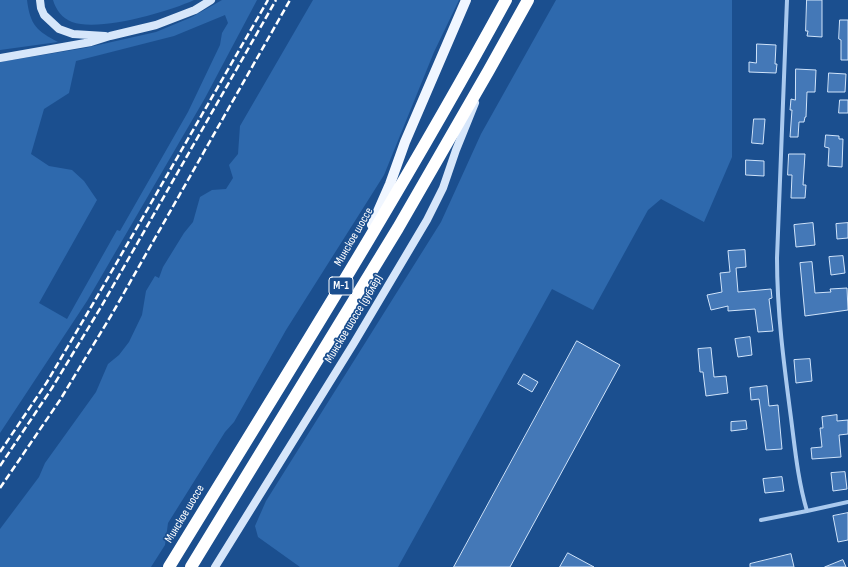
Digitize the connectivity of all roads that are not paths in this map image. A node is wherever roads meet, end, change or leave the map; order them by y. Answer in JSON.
{"nodes":[{"id":1,"x":40,"y":0,"type":"edge"},
{"id":2,"x":211,"y":0,"type":"edge"},
{"id":3,"x":466,"y":0,"type":"edge"},
{"id":4,"x":506,"y":0,"type":"edge"},
{"id":5,"x":528,"y":0,"type":"edge"},
{"id":6,"x":787,"y":0,"type":"edge"},
{"id":7,"x":110,"y":36,"type":"junction"},
{"id":8,"x":0,"y":58,"type":"edge"},
{"id":9,"x":489,"y":70,"type":"junction"},
{"id":10,"x":350,"y":271,"type":"junction"},
{"id":11,"x":848,"y":502,"type":"edge"},
{"id":12,"x":807,"y":511,"type":"junction"},
{"id":13,"x":760,"y":520,"type":"dead end"},
{"id":14,"x":169,"y":567,"type":"edge"},
{"id":15,"x":191,"y":567,"type":"edge"},
{"id":16,"x":215,"y":567,"type":"edge"}],
"edges":[{"from":1,"to":7,"type":"main road"},
{"from":2,"to":7,"type":"main road"},
{"from":3,"to":10,"type":"main road"},
{"from":4,"to":10,"type":"highway","name":"Минское шоссе","number":"М-1"},
{"from":5,"to":9,"type":"highway","number":"М-1"},
{"from":6,"to":12,"type":"street"},
{"from":7,"to":8,"type":"main road"},
{"from":9,"to":15,"type":"highway","number":"М-1"},
{"from":9,"to":16,"type":"main road","name":"Минское шоссе (дублёр)"},
{"from":10,"to":14,"type":"highway","name":"Минское шоссе","number":"М-1"},
{"from":11,"to":12,"type":"street"},
{"from":12,"to":13,"type":"street"}]}
